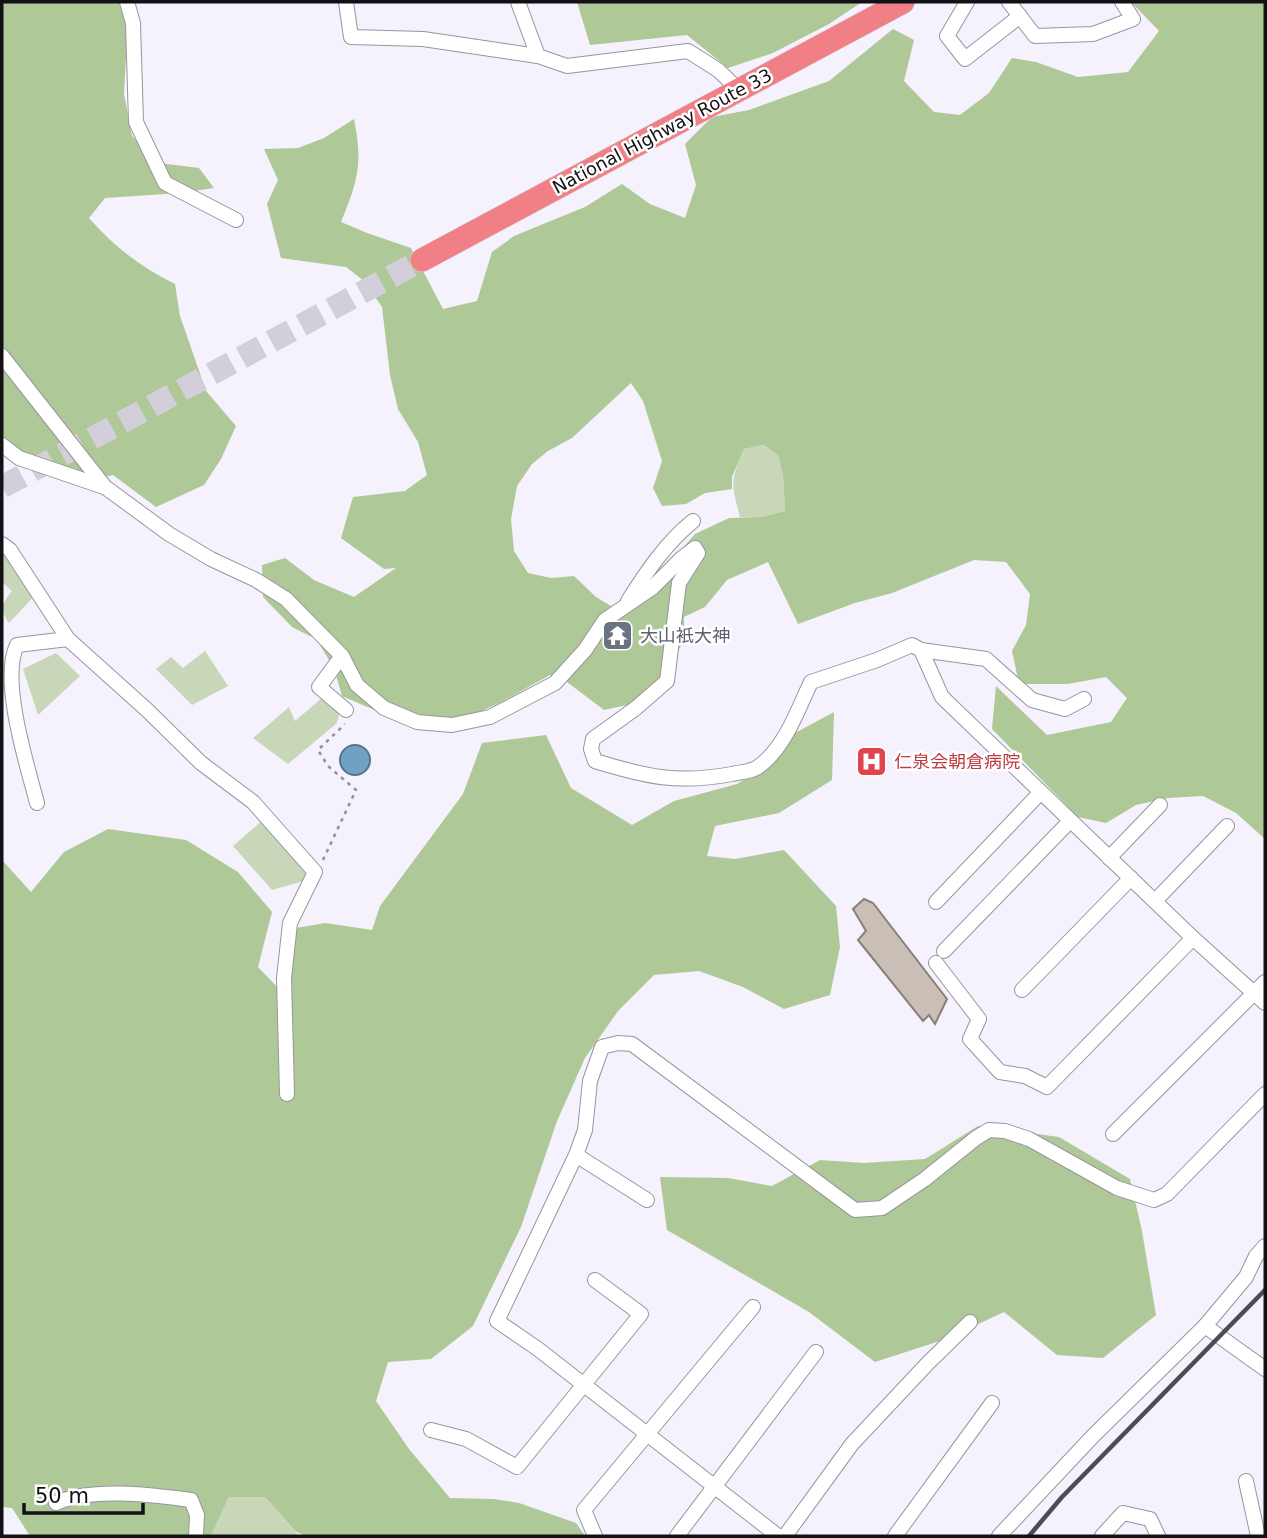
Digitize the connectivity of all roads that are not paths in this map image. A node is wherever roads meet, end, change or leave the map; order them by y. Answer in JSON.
{"nodes":[{"id":1,"x":127,"y":2,"type":"edge"},
{"id":2,"x":346,"y":2,"type":"edge"},
{"id":3,"x":518,"y":2,"type":"edge"},
{"id":4,"x":903,"y":2,"type":"edge"},
{"id":5,"x":967,"y":2,"type":"edge"},
{"id":6,"x":1009,"y":2,"type":"edge"},
{"id":7,"x":1122,"y":2,"type":"edge"},
{"id":8,"x":1020,"y":16,"type":"junction"},
{"id":9,"x":538,"y":56,"type":"junction"},
{"id":10,"x":739,"y":90,"type":"junction"},
{"id":11,"x":236,"y":220,"type":"dead end"},
{"id":12,"x":422,"y":260,"type":"tunnel mouth"},
{"id":13,"x":2,"y":356,"type":"edge"},
{"id":14,"x":2,"y":445,"type":"edge"},
{"id":15,"x":105,"y":487,"type":"junction"},
{"id":16,"x":693,"y":521,"type":"dead end"},
{"id":17,"x":2,"y":544,"type":"edge"},
{"id":18,"x":623,"y":608,"type":"junction"},
{"id":19,"x":68,"y":639,"type":"junction"},
{"id":20,"x":921,"y":650,"type":"junction"},
{"id":21,"x":342,"y":656,"type":"junction"},
{"id":22,"x":1084,"y":699,"type":"dead end"},
{"id":23,"x":346,"y":710,"type":"road end"},
{"id":24,"x":1040,"y":793,"type":"junction"},
{"id":25,"x":37,"y":803,"type":"dead end"},
{"id":26,"x":1160,"y":805,"type":"dead end"},
{"id":27,"x":1070,"y":821,"type":"junction"},
{"id":28,"x":1227,"y":826,"type":"dead end"},
{"id":29,"x":1109,"y":858,"type":"junction"},
{"id":30,"x":1131,"y":878,"type":"junction"},
{"id":31,"x":1155,"y":901,"type":"junction"},
{"id":32,"x":936,"y":902,"type":"dead end"},
{"id":33,"x":1193,"y":938,"type":"junction"},
{"id":34,"x":1265,"y":982,"type":"edge"},
{"id":35,"x":1021,"y":990,"type":"dead end"},
{"id":36,"x":1260,"y":998,"type":"edge"},
{"id":37,"x":287,"y":1094,"type":"dead end"},
{"id":38,"x":1265,"y":1094,"type":"edge"},
{"id":39,"x":1113,"y":1134,"type":"dead end"},
{"id":40,"x":576,"y":1156,"type":"junction"},
{"id":41,"x":647,"y":1200,"type":"dead end"},
{"id":42,"x":1265,"y":1246,"type":"edge"},
{"id":43,"x":595,"y":1280,"type":"dead end"},
{"id":44,"x":753,"y":1307,"type":"dead end"},
{"id":45,"x":970,"y":1322,"type":"dead end"},
{"id":46,"x":1205,"y":1326,"type":"junction"},
{"id":47,"x":816,"y":1352,"type":"dead end"},
{"id":48,"x":1265,"y":1369,"type":"edge"},
{"id":49,"x":584,"y":1385,"type":"junction"},
{"id":50,"x":992,"y":1403,"type":"dead end"},
{"id":51,"x":431,"y":1430,"type":"dead end"},
{"id":52,"x":647,"y":1434,"type":"junction"},
{"id":53,"x":1246,"y":1481,"type":"dead end"},
{"id":54,"x":716,"y":1486,"type":"junction"},
{"id":55,"x":56,"y":1503,"type":"dead end"},
{"id":56,"x":196,"y":1536,"type":"edge"},
{"id":57,"x":595,"y":1536,"type":"edge"},
{"id":58,"x":677,"y":1536,"type":"edge"},
{"id":59,"x":778,"y":1536,"type":"edge"},
{"id":60,"x":785,"y":1536,"type":"edge"},
{"id":61,"x":895,"y":1536,"type":"edge"},
{"id":62,"x":999,"y":1536,"type":"edge"},
{"id":63,"x":1102,"y":1536,"type":"edge"},
{"id":64,"x":1157,"y":1536,"type":"edge"},
{"id":65,"x":1258,"y":1536,"type":"edge"}],
"edges":[{"from":1,"to":11,"type":"street"},
{"from":2,"to":9,"type":"street"},
{"from":3,"to":9,"type":"street"},
{"from":4,"to":10,"type":"highway","name":"National Highway Route 33"},
{"from":5,"to":8,"type":"street"},
{"from":6,"to":8,"type":"street"},
{"from":7,"to":8,"type":"street"},
{"from":9,"to":10,"type":"street"},
{"from":10,"to":12,"type":"highway","name":"National Highway Route 33"},
{"from":13,"to":15,"type":"street"},
{"from":14,"to":15,"type":"street"},
{"from":15,"to":21,"type":"street"},
{"from":16,"to":18,"type":"street"},
{"from":17,"to":19,"type":"street"},
{"from":18,"to":20,"type":"street"},
{"from":18,"to":21,"type":"street"},
{"from":19,"to":25,"type":"street"},
{"from":19,"to":37,"type":"street"},
{"from":20,"to":22,"type":"street"},
{"from":20,"to":24,"type":"street"},
{"from":21,"to":23,"type":"street"},
{"from":24,"to":27,"type":"street"},
{"from":24,"to":32,"type":"street"},
{"from":26,"to":29,"type":"street"},
{"from":27,"to":29,"type":"street"},
{"from":27,"to":33,"type":"street"},
{"from":28,"to":31,"type":"street"},
{"from":29,"to":30,"type":"street"},
{"from":30,"to":31,"type":"street"},
{"from":30,"to":35,"type":"street"},
{"from":31,"to":33,"type":"street"},
{"from":33,"to":36,"type":"street"},
{"from":34,"to":36,"type":"street"},
{"from":36,"to":39,"type":"street"},
{"from":38,"to":40,"type":"street"},
{"from":40,"to":41,"type":"street"},
{"from":40,"to":49,"type":"street"},
{"from":42,"to":46,"type":"street"},
{"from":43,"to":49,"type":"street"},
{"from":44,"to":52,"type":"street"},
{"from":45,"to":60,"type":"street"},
{"from":46,"to":48,"type":"street"},
{"from":46,"to":62,"type":"street"},
{"from":47,"to":54,"type":"street"},
{"from":49,"to":51,"type":"street"},
{"from":49,"to":52,"type":"street"},
{"from":50,"to":61,"type":"street"},
{"from":52,"to":54,"type":"street"},
{"from":52,"to":57,"type":"street"},
{"from":53,"to":65,"type":"street"},
{"from":54,"to":58,"type":"street"},
{"from":54,"to":59,"type":"street"},
{"from":55,"to":56,"type":"street"},
{"from":63,"to":64,"type":"street"}]}
